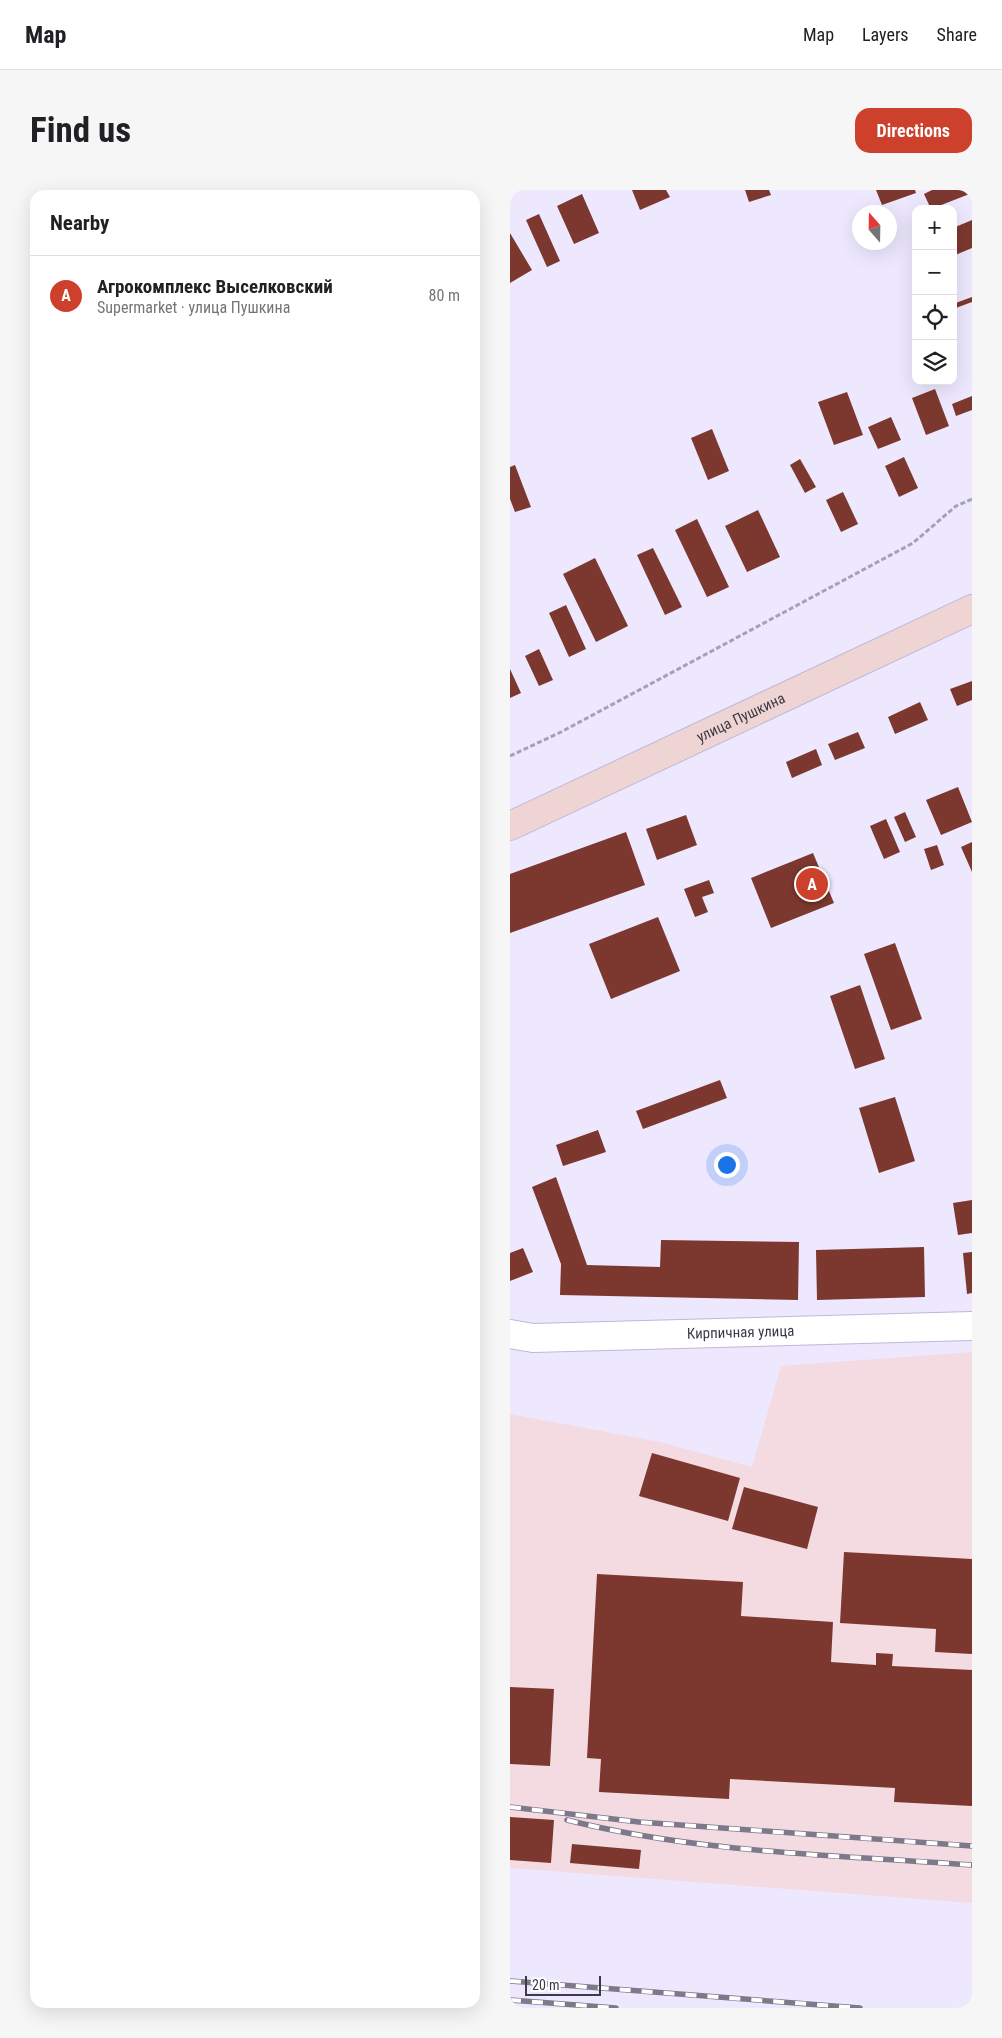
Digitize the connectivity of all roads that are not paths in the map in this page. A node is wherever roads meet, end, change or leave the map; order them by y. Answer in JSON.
{"nodes":[{"id":1,"x":972,"y":609,"type":"edge"},
{"id":2,"x":510,"y":826,"type":"edge"},
{"id":3,"x":972,"y":1326,"type":"edge"},
{"id":4,"x":510,"y":1334,"type":"edge"}],
"edges":[{"from":1,"to":2,"type":"main road","name":"улица Пушкина"},
{"from":3,"to":4,"type":"street","name":"Кирпичная улица"}]}
